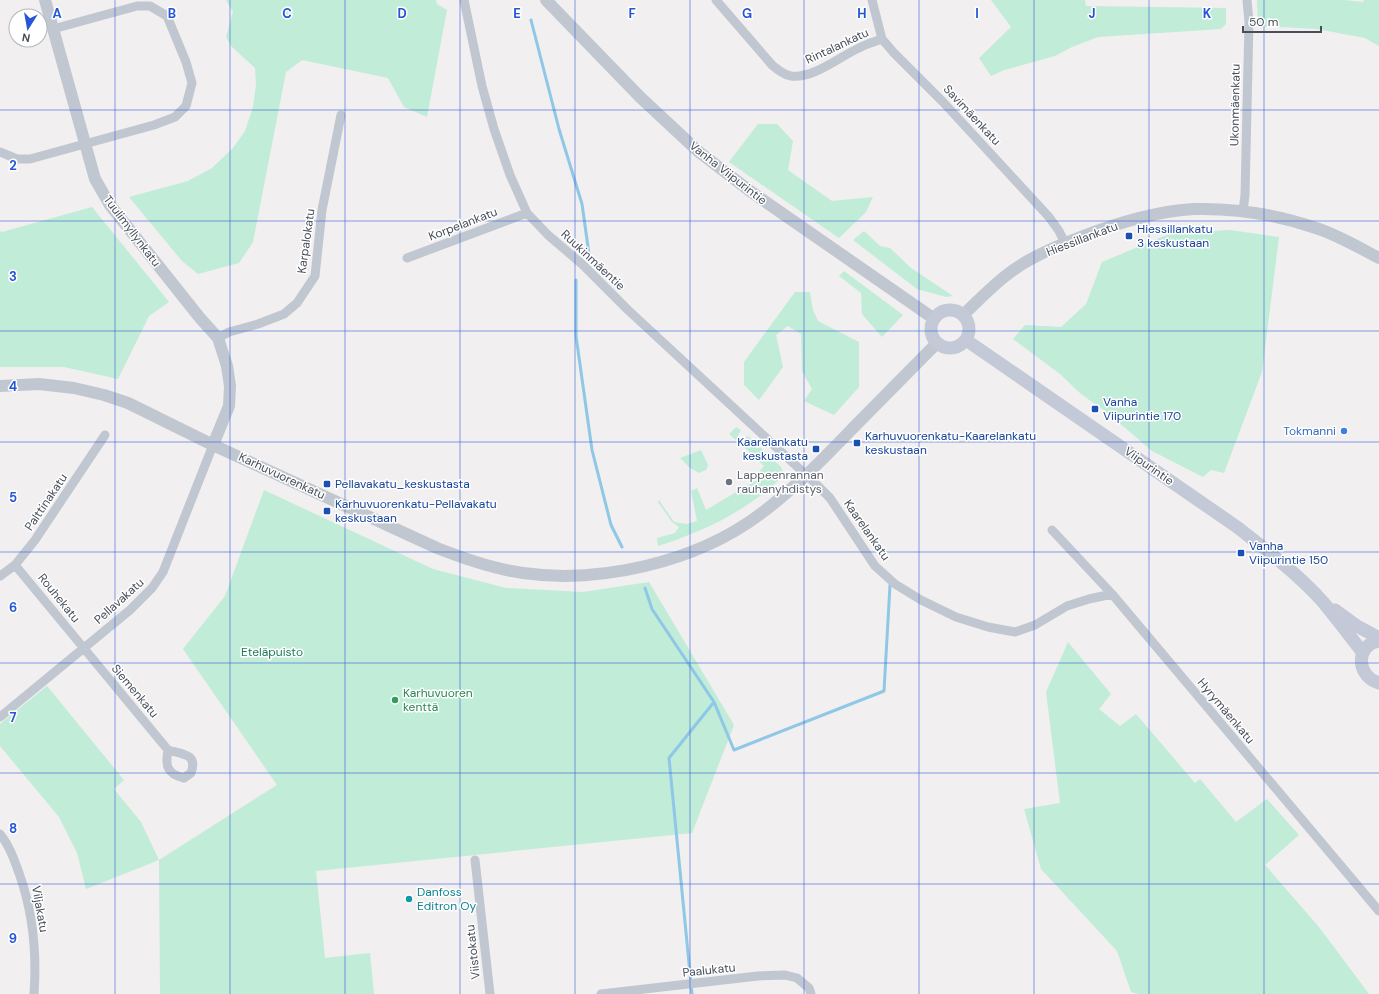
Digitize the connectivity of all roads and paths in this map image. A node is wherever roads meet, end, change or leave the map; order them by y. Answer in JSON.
{"nodes":[{"id":1,"x":45,"y":0,"type":"edge"},
{"id":2,"x":464,"y":0,"type":"edge"},
{"id":3,"x":546,"y":0,"type":"edge"},
{"id":4,"x":716,"y":0,"type":"edge"},
{"id":5,"x":872,"y":0,"type":"edge"},
{"id":6,"x":1247,"y":0,"type":"edge"},
{"id":7,"x":53,"y":28,"type":"junction"},
{"id":8,"x":882,"y":39,"type":"junction"},
{"id":9,"x":341,"y":115,"type":"dead end"},
{"id":10,"x":85,"y":144,"type":"junction"},
{"id":11,"x":0,"y":152,"type":"edge"},
{"id":12,"x":1242,"y":211,"type":"junction"},
{"id":13,"x":527,"y":213,"type":"junction"},
{"id":14,"x":1064,"y":243,"type":"junction"},
{"id":15,"x":407,"y":258,"type":"dead end"},
{"id":16,"x":1379,"y":258,"type":"edge"},
{"id":17,"x":964,"y":315,"type":"junction"},
{"id":18,"x":933,"y":318,"type":"junction"},
{"id":19,"x":218,"y":338,"type":"junction"},
{"id":20,"x":966,"y":340,"type":"junction"},
{"id":21,"x":937,"y":343,"type":"junction"},
{"id":22,"x":0,"y":386,"type":"edge"},
{"id":23,"x":105,"y":435,"type":"dead end"},
{"id":24,"x":213,"y":445,"type":"junction"},
{"id":25,"x":807,"y":475,"type":"junction"},
{"id":26,"x":1052,"y":530,"type":"dead end"},
{"id":27,"x":15,"y":564,"type":"junction"},
{"id":28,"x":0,"y":576,"type":"edge"},
{"id":29,"x":1112,"y":594,"type":"junction"},
{"id":30,"x":1323,"y":602,"type":"junction"},
{"id":31,"x":1379,"y":638,"type":"edge"},
{"id":32,"x":1379,"y":641,"type":"edge"},
{"id":33,"x":83,"y":647,"type":"junction"},
{"id":34,"x":1363,"y":654,"type":"junction"},
{"id":35,"x":1379,"y":683,"type":"edge"},
{"id":36,"x":0,"y":716,"type":"edge"},
{"id":37,"x":168,"y":750,"type":"dead end"},
{"id":38,"x":0,"y":834,"type":"edge"},
{"id":39,"x":475,"y":860,"type":"dead end"},
{"id":40,"x":1379,"y":911,"type":"edge"},
{"id":41,"x":34,"y":994,"type":"edge"},
{"id":42,"x":490,"y":994,"type":"edge"},
{"id":43,"x":601,"y":994,"type":"edge"},
{"id":44,"x":811,"y":994,"type":"edge"}],
"edges":[{"from":1,"to":7,"type":"street","name":"Tuulimyllynkatu"},
{"from":2,"to":13,"type":"street","name":"Ruukinmäentie"},
{"from":3,"to":18,"type":"street","name":"Vanha Viipurintie"},
{"from":4,"to":8,"type":"street","name":"Rintalankatu"},
{"from":5,"to":8,"type":"street","name":"Savimäenkatu"},
{"from":6,"to":12,"type":"street","name":"Ukonmäenkatu"},
{"from":7,"to":10,"type":"street","name":"Tuulimyllynkatu"},
{"from":7,"to":10,"type":"street"},
{"from":8,"to":14,"type":"street","name":"Savimäenkatu"},
{"from":9,"to":19,"type":"street","name":"Karpalokatu"},
{"from":10,"to":11,"type":"street"},
{"from":10,"to":19,"type":"street","name":"Tuulimyllynkatu"},
{"from":12,"to":14,"type":"street","name":"Hiessillankatu"},
{"from":12,"to":16,"type":"street","name":"Hiessillankatu"},
{"from":13,"to":15,"type":"street","name":"Korpelankatu"},
{"from":13,"to":25,"type":"street","name":"Ruukinmäentie"},
{"from":14,"to":17,"type":"street","name":"Hiessillankatu"},
{"from":17,"to":18,"type":"main road"},
{"from":17,"to":20,"type":"main road"},
{"from":18,"to":21,"type":"main road"},
{"from":19,"to":24,"type":"street","name":"Tuulimyllynkatu"},
{"from":20,"to":21,"type":"main road"},
{"from":20,"to":30,"type":"main road","name":"Viipurintie"},
{"from":21,"to":25,"type":"street","name":"Karhuvuorenkatu"},
{"from":22,"to":24,"type":"street","name":"Karhuvuorenkatu"},
{"from":23,"to":27,"type":"street","name":"Palttinakatu"},
{"from":24,"to":25,"type":"street","name":"Karhuvuorenkatu"},
{"from":24,"to":33,"type":"street","name":"Pellavakatu"},
{"from":25,"to":29,"type":"street","name":"Kaarelankatu"},
{"from":26,"to":29,"type":"street","name":"Hyrymäenkatu"},
{"from":27,"to":28,"type":"street","name":"Palttinakatu"},
{"from":27,"to":33,"type":"street","name":"Rouhekatu"},
{"from":29,"to":40,"type":"street","name":"Hyrymäenkatu"},
{"from":30,"to":31,"type":"main road","name":"Viipurintie"},
{"from":30,"to":34,"type":"main road","name":"Viipurintie"},
{"from":32,"to":34,"type":"main road"},
{"from":33,"to":36,"type":"street","name":"Pellavakatu"},
{"from":33,"to":37,"type":"street","name":"Siemenkatu"},
{"from":34,"to":35,"type":"main road"},
{"from":38,"to":41,"type":"street","name":"Viljakatu"},
{"from":39,"to":42,"type":"street","name":"Viistokatu"},
{"from":43,"to":44,"type":"street","name":"Paalukatu"}]}
